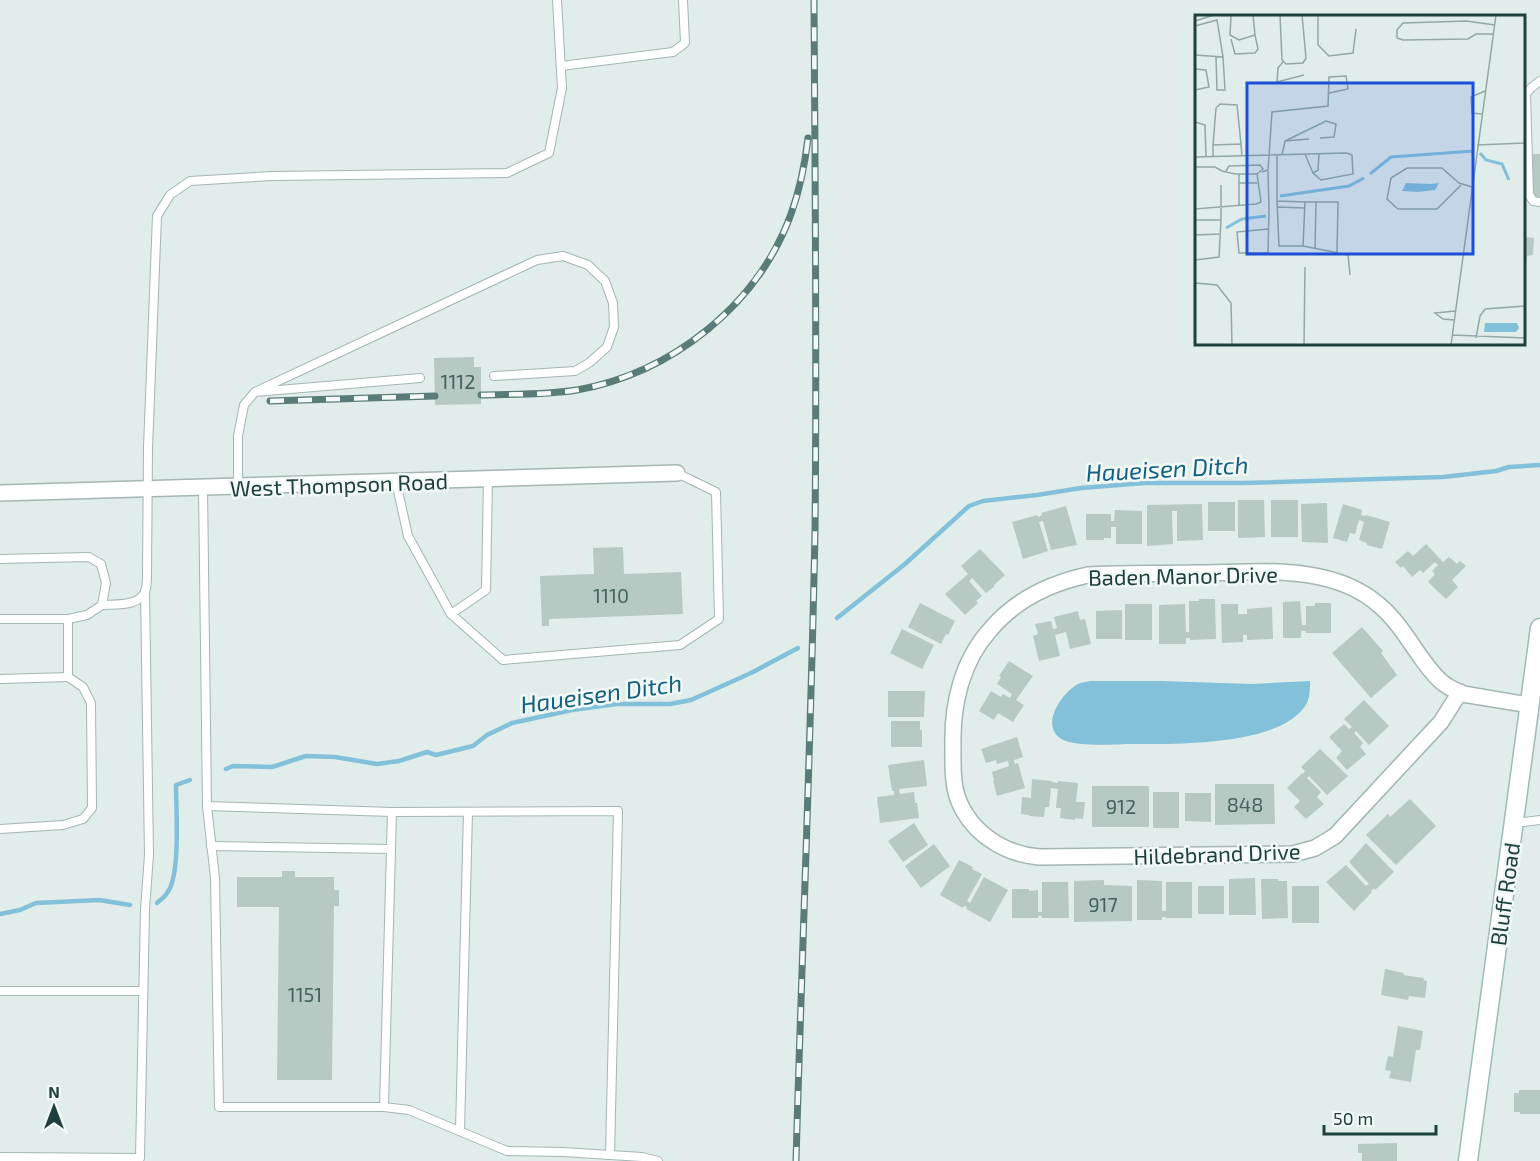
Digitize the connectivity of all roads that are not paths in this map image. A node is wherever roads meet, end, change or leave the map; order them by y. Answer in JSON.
{"nodes":[{"id":1,"x":557,"y":0,"type":"edge"},
{"id":2,"x":684,"y":0,"type":"edge"},
{"id":3,"x":561,"y":66,"type":"junction"},
{"id":4,"x":1540,"y":81,"type":"edge"},
{"id":5,"x":1540,"y":202,"type":"edge"},
{"id":6,"x":494,"y":376,"type":"dead end"},
{"id":7,"x":420,"y":378,"type":"dead end"},
{"id":8,"x":255,"y":392,"type":"junction"},
{"id":9,"x":677,"y":473,"type":"joint"},
{"id":10,"x":488,"y":479,"type":"junction"},
{"id":11,"x":396,"y":482,"type":"junction"},
{"id":12,"x":238,"y":487,"type":"junction"},
{"id":13,"x":203,"y":488,"type":"junction"},
{"id":14,"x":147,"y":490,"type":"junction"},
{"id":15,"x":0,"y":493,"type":"edge"},
{"id":16,"x":0,"y":559,"type":"edge"},
{"id":17,"x":145,"y":591,"type":"junction"},
{"id":18,"x":102,"y":605,"type":"junction"},
{"id":19,"x":451,"y":614,"type":"junction"},
{"id":20,"x":0,"y":619,"type":"edge"},
{"id":21,"x":68,"y":619,"type":"junction"},
{"id":22,"x":1540,"y":628,"type":"edge"},
{"id":23,"x":68,"y":677,"type":"junction"},
{"id":24,"x":0,"y":679,"type":"edge"},
{"id":25,"x":1460,"y":692,"type":"junction"},
{"id":26,"x":1529,"y":705,"type":"junction"},
{"id":27,"x":207,"y":806,"type":"junction"},
{"id":28,"x":392,"y":812,"type":"junction"},
{"id":29,"x":468,"y":812,"type":"junction"},
{"id":30,"x":1540,"y":820,"type":"edge"},
{"id":31,"x":1513,"y":824,"type":"junction"},
{"id":32,"x":0,"y":829,"type":"edge"},
{"id":33,"x":983,"y":833,"type":"joint"},
{"id":34,"x":211,"y":846,"type":"junction"},
{"id":35,"x":391,"y":849,"type":"junction"},
{"id":36,"x":0,"y":991,"type":"edge"},
{"id":37,"x":143,"y":991,"type":"junction"},
{"id":38,"x":384,"y":1107,"type":"junction"},
{"id":39,"x":460,"y":1131,"type":"junction"},
{"id":40,"x":610,"y":1155,"type":"junction"},
{"id":41,"x":0,"y":1157,"type":"edge"},
{"id":42,"x":658,"y":1161,"type":"edge"},
{"id":43,"x":1468,"y":1161,"type":"edge"}],
"edges":[{"from":1,"to":3,"type":"lane"},
{"from":2,"to":3,"type":"lane"},
{"from":3,"to":14,"type":"lane"},
{"from":4,"to":5,"type":"lane"},
{"from":6,"to":8,"type":"lane"},
{"from":7,"to":8,"type":"lane"},
{"from":8,"to":12,"type":"lane"},
{"from":9,"to":10,"type":"street","name":"West Thompson Road"},
{"from":9,"to":19,"type":"lane"},
{"from":10,"to":11,"type":"street","name":"West Thompson Road"},
{"from":10,"to":19,"type":"lane"},
{"from":11,"to":12,"type":"street","name":"West Thompson Road"},
{"from":11,"to":19,"type":"lane"},
{"from":12,"to":13,"type":"street","name":"West Thompson Road"},
{"from":13,"to":14,"type":"street","name":"West Thompson Road"},
{"from":13,"to":27,"type":"lane"},
{"from":14,"to":15,"type":"street","name":"West Thompson Road"},
{"from":14,"to":17,"type":"lane"},
{"from":16,"to":18,"type":"lane"},
{"from":17,"to":18,"type":"lane"},
{"from":17,"to":37,"type":"lane"},
{"from":18,"to":21,"type":"lane"},
{"from":20,"to":21,"type":"lane"},
{"from":21,"to":23,"type":"lane"},
{"from":22,"to":26,"type":"main road","name":"Bluff Road"},
{"from":23,"to":24,"type":"lane"},
{"from":23,"to":32,"type":"lane"},
{"from":25,"to":26,"type":"street","name":"Baden Manor Drive"},
{"from":25,"to":33,"type":"street","name":"Hildebrand Drive"},
{"from":25,"to":33,"type":"street","name":"Baden Manor Drive"},
{"from":26,"to":31,"type":"main road","name":"Bluff Road"},
{"from":27,"to":28,"type":"lane"},
{"from":27,"to":34,"type":"lane"},
{"from":28,"to":29,"type":"lane"},
{"from":28,"to":35,"type":"lane"},
{"from":29,"to":39,"type":"lane"},
{"from":29,"to":40,"type":"lane"},
{"from":30,"to":31,"type":"lane"},
{"from":31,"to":43,"type":"main road","name":"Bluff Road"},
{"from":34,"to":35,"type":"lane"},
{"from":34,"to":38,"type":"lane"},
{"from":35,"to":38,"type":"lane"},
{"from":36,"to":37,"type":"lane"},
{"from":37,"to":41,"type":"lane"},
{"from":38,"to":39,"type":"lane"},
{"from":39,"to":40,"type":"lane"},
{"from":40,"to":42,"type":"lane"}]}
